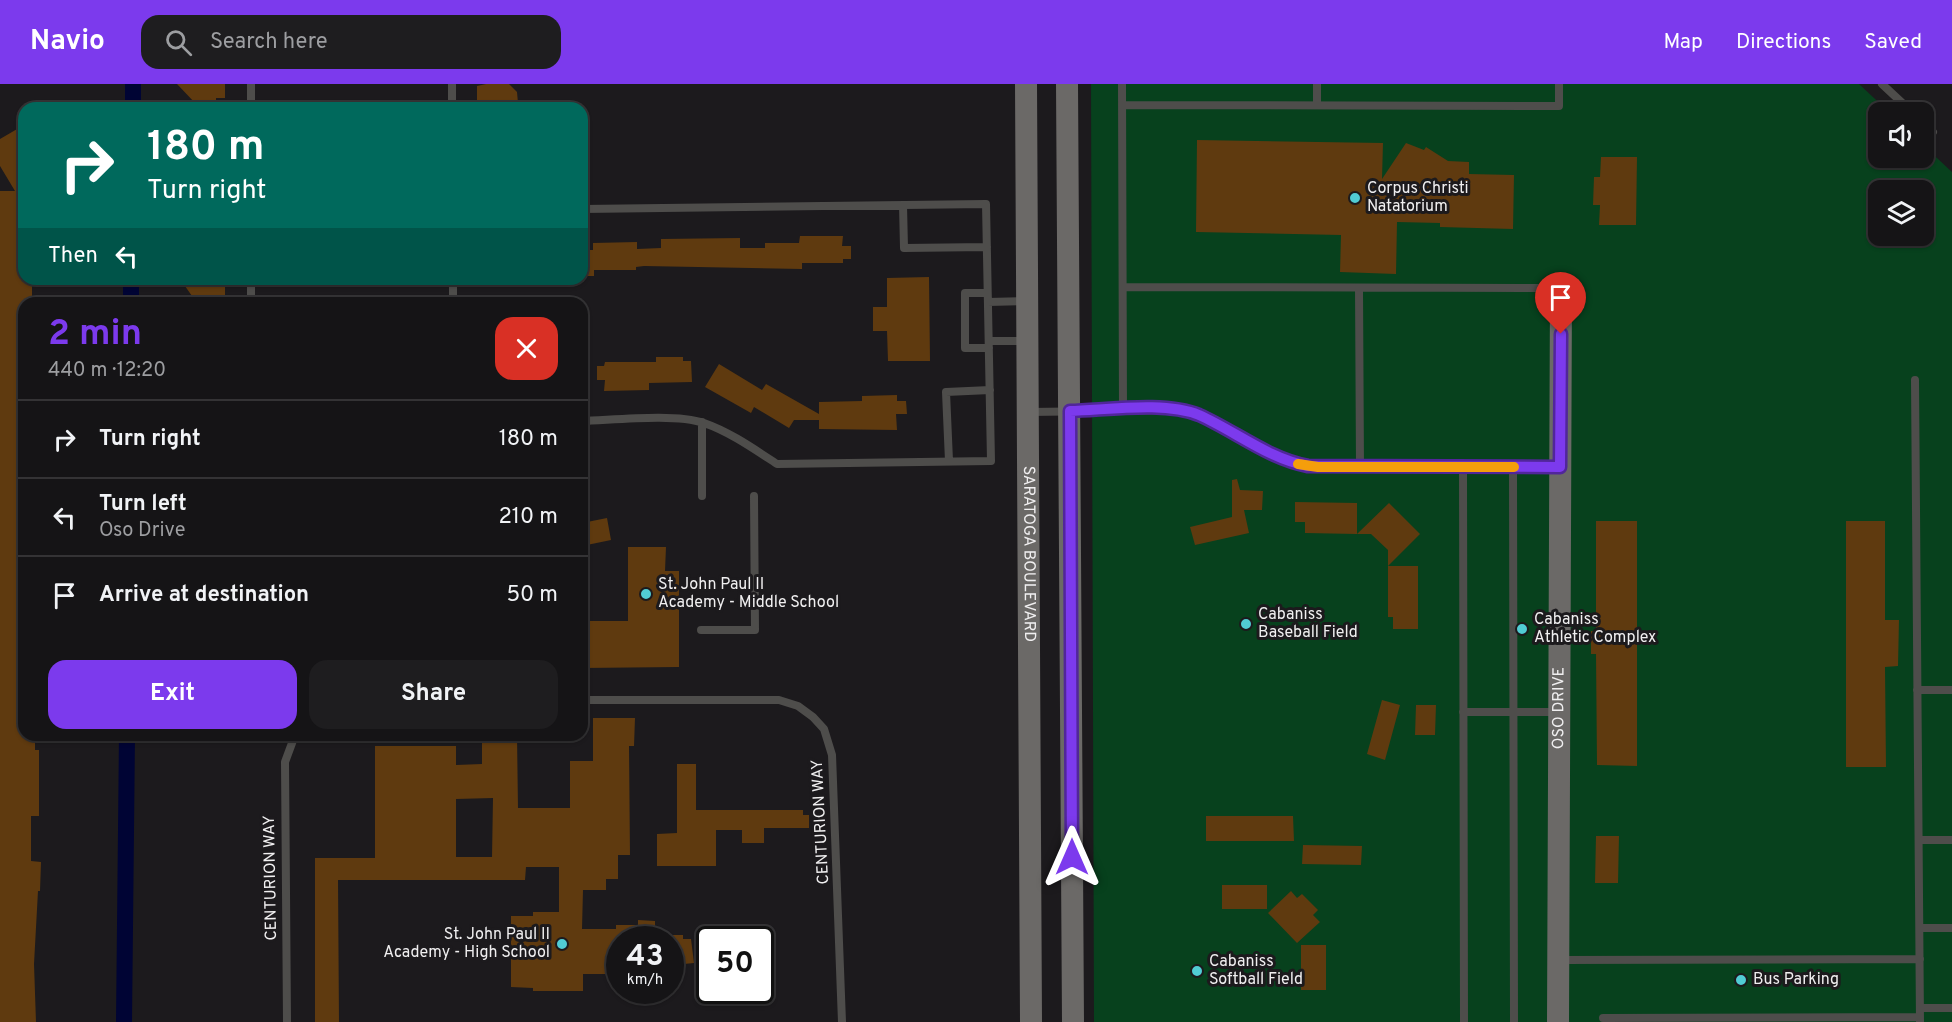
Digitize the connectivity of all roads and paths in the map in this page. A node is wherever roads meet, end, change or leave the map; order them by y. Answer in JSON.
{"nodes":[{"id":1,"x":251,"y":84,"type":"edge"},
{"id":2,"x":452,"y":84,"type":"edge"},
{"id":3,"x":1026,"y":84,"type":"edge"},
{"id":4,"x":1067,"y":84,"type":"edge"},
{"id":5,"x":1122,"y":84,"type":"edge"},
{"id":6,"x":1317,"y":84,"type":"edge"},
{"id":7,"x":1559,"y":84,"type":"edge"},
{"id":8,"x":1882,"y":84,"type":"edge"},
{"id":9,"x":251,"y":102,"type":"edge"},
{"id":10,"x":452,"y":102,"type":"edge"},
{"id":11,"x":1901,"y":102,"type":"edge"},
{"id":12,"x":1122,"y":105,"type":"junction"},
{"id":13,"x":1317,"y":105,"type":"junction"},
{"id":14,"x":903,"y":205,"type":"junction"},
{"id":15,"x":588,"y":209,"type":"edge"},
{"id":16,"x":987,"y":247,"type":"junction"},
{"id":17,"x":1123,"y":287,"type":"junction"},
{"id":18,"x":1359,"y":288,"type":"junction"},
{"id":19,"x":1561,"y":288,"type":"joint"},
{"id":20,"x":987,"y":293,"type":"junction"},
{"id":21,"x":1026,"y":301,"type":"junction"},
{"id":22,"x":988,"y":302,"type":"junction"},
{"id":23,"x":1026,"y":341,"type":"junction"},
{"id":24,"x":989,"y":345,"type":"junction"},
{"id":25,"x":1915,"y":380,"type":"dead end"},
{"id":26,"x":990,"y":390,"type":"junction"},
{"id":27,"x":1123,"y":410,"type":"junction"},
{"id":28,"x":1070,"y":411,"type":"junction"},
{"id":29,"x":1028,"y":412,"type":"junction"},
{"id":30,"x":588,"y":421,"type":"edge"},
{"id":31,"x":702,"y":422,"type":"junction"},
{"id":32,"x":949,"y":461,"type":"junction"},
{"id":33,"x":1360,"y":467,"type":"junction"},
{"id":34,"x":1463,"y":467,"type":"junction"},
{"id":35,"x":1513,"y":467,"type":"junction"},
{"id":36,"x":1560,"y":467,"type":"junction"},
{"id":37,"x":702,"y":496,"type":"dead end"},
{"id":38,"x":754,"y":496,"type":"dead end"},
{"id":39,"x":700,"y":630,"type":"dead end"},
{"id":40,"x":1917,"y":690,"type":"junction"},
{"id":41,"x":1952,"y":690,"type":"edge"},
{"id":42,"x":588,"y":700,"type":"edge"},
{"id":43,"x":1464,"y":712,"type":"junction"},
{"id":44,"x":1514,"y":712,"type":"junction"},
{"id":45,"x":1560,"y":712,"type":"junction"},
{"id":46,"x":293,"y":741,"type":"edge"},
{"id":47,"x":1919,"y":840,"type":"junction"},
{"id":48,"x":1952,"y":840,"type":"edge"},
{"id":49,"x":1920,"y":928,"type":"junction"},
{"id":50,"x":1952,"y":928,"type":"edge"},
{"id":51,"x":1920,"y":959,"type":"junction"},
{"id":52,"x":1558,"y":960,"type":"junction"},
{"id":53,"x":1952,"y":1008,"type":"edge"},
{"id":54,"x":1920,"y":1015,"type":"edge"},
{"id":55,"x":1603,"y":1018,"type":"dead end"},
{"id":56,"x":286,"y":1022,"type":"edge"},
{"id":57,"x":842,"y":1022,"type":"edge"},
{"id":58,"x":1031,"y":1022,"type":"edge"},
{"id":59,"x":1074,"y":1022,"type":"edge"},
{"id":60,"x":1464,"y":1022,"type":"edge"},
{"id":61,"x":1514,"y":1022,"type":"edge"},
{"id":62,"x":1558,"y":1022,"type":"edge"}],
"edges":[{"from":1,"to":9,"type":"lane"},
{"from":2,"to":10,"type":"lane"},
{"from":3,"to":21,"type":"main road","name":"SARATOGA BOULEVARD"},
{"from":4,"to":28,"type":"main road"},
{"from":5,"to":12,"type":"lane"},
{"from":6,"to":13,"type":"lane"},
{"from":7,"to":13,"type":"lane"},
{"from":8,"to":11,"type":"lane"},
{"from":12,"to":13,"type":"lane"},
{"from":12,"to":17,"type":"lane"},
{"from":14,"to":15,"type":"lane"},
{"from":14,"to":16,"type":"lane"},
{"from":14,"to":16,"type":"lane"},
{"from":16,"to":20,"type":"lane"},
{"from":17,"to":18,"type":"lane"},
{"from":17,"to":27,"type":"lane"},
{"from":18,"to":19,"type":"lane"},
{"from":18,"to":33,"type":"lane"},
{"from":19,"to":36,"type":"main road","name":"OSO DRIVE"},
{"from":20,"to":22,"type":"lane"},
{"from":20,"to":24,"type":"lane"},
{"from":21,"to":22,"type":"lane"},
{"from":21,"to":23,"type":"main road","name":"SARATOGA BOULEVARD"},
{"from":22,"to":24,"type":"lane"},
{"from":23,"to":24,"type":"lane"},
{"from":23,"to":29,"type":"main road","name":"SARATOGA BOULEVARD"},
{"from":24,"to":26,"type":"lane"},
{"from":25,"to":40,"type":"lane"},
{"from":26,"to":32,"type":"lane"},
{"from":26,"to":32,"type":"lane"},
{"from":27,"to":28,"type":"lane"},
{"from":27,"to":33,"type":"lane"},
{"from":28,"to":29,"type":"lane"},
{"from":28,"to":59,"type":"main road"},
{"from":29,"to":58,"type":"main road","name":"SARATOGA BOULEVARD"},
{"from":30,"to":31,"type":"lane"},
{"from":31,"to":32,"type":"lane"},
{"from":31,"to":37,"type":"lane"},
{"from":33,"to":34,"type":"lane"},
{"from":34,"to":35,"type":"lane"},
{"from":34,"to":43,"type":"lane"},
{"from":35,"to":36,"type":"lane"},
{"from":35,"to":44,"type":"lane"},
{"from":36,"to":45,"type":"main road","name":"OSO DRIVE"},
{"from":38,"to":39,"type":"lane"},
{"from":40,"to":41,"type":"lane"},
{"from":40,"to":47,"type":"lane"},
{"from":42,"to":57,"type":"lane","name":"CENTURION WAY"},
{"from":43,"to":44,"type":"lane"},
{"from":43,"to":60,"type":"lane"},
{"from":44,"to":45,"type":"lane"},
{"from":44,"to":61,"type":"lane"},
{"from":45,"to":52,"type":"main road","name":"OSO DRIVE"},
{"from":46,"to":56,"type":"lane","name":"CENTURION WAY"},
{"from":47,"to":48,"type":"lane"},
{"from":47,"to":49,"type":"lane"},
{"from":49,"to":50,"type":"lane"},
{"from":49,"to":51,"type":"lane"},
{"from":51,"to":52,"type":"lane"},
{"from":51,"to":54,"type":"lane"},
{"from":52,"to":62,"type":"main road","name":"OSO DRIVE"},
{"from":53,"to":54,"type":"lane"},
{"from":54,"to":55,"type":"lane"}]}
